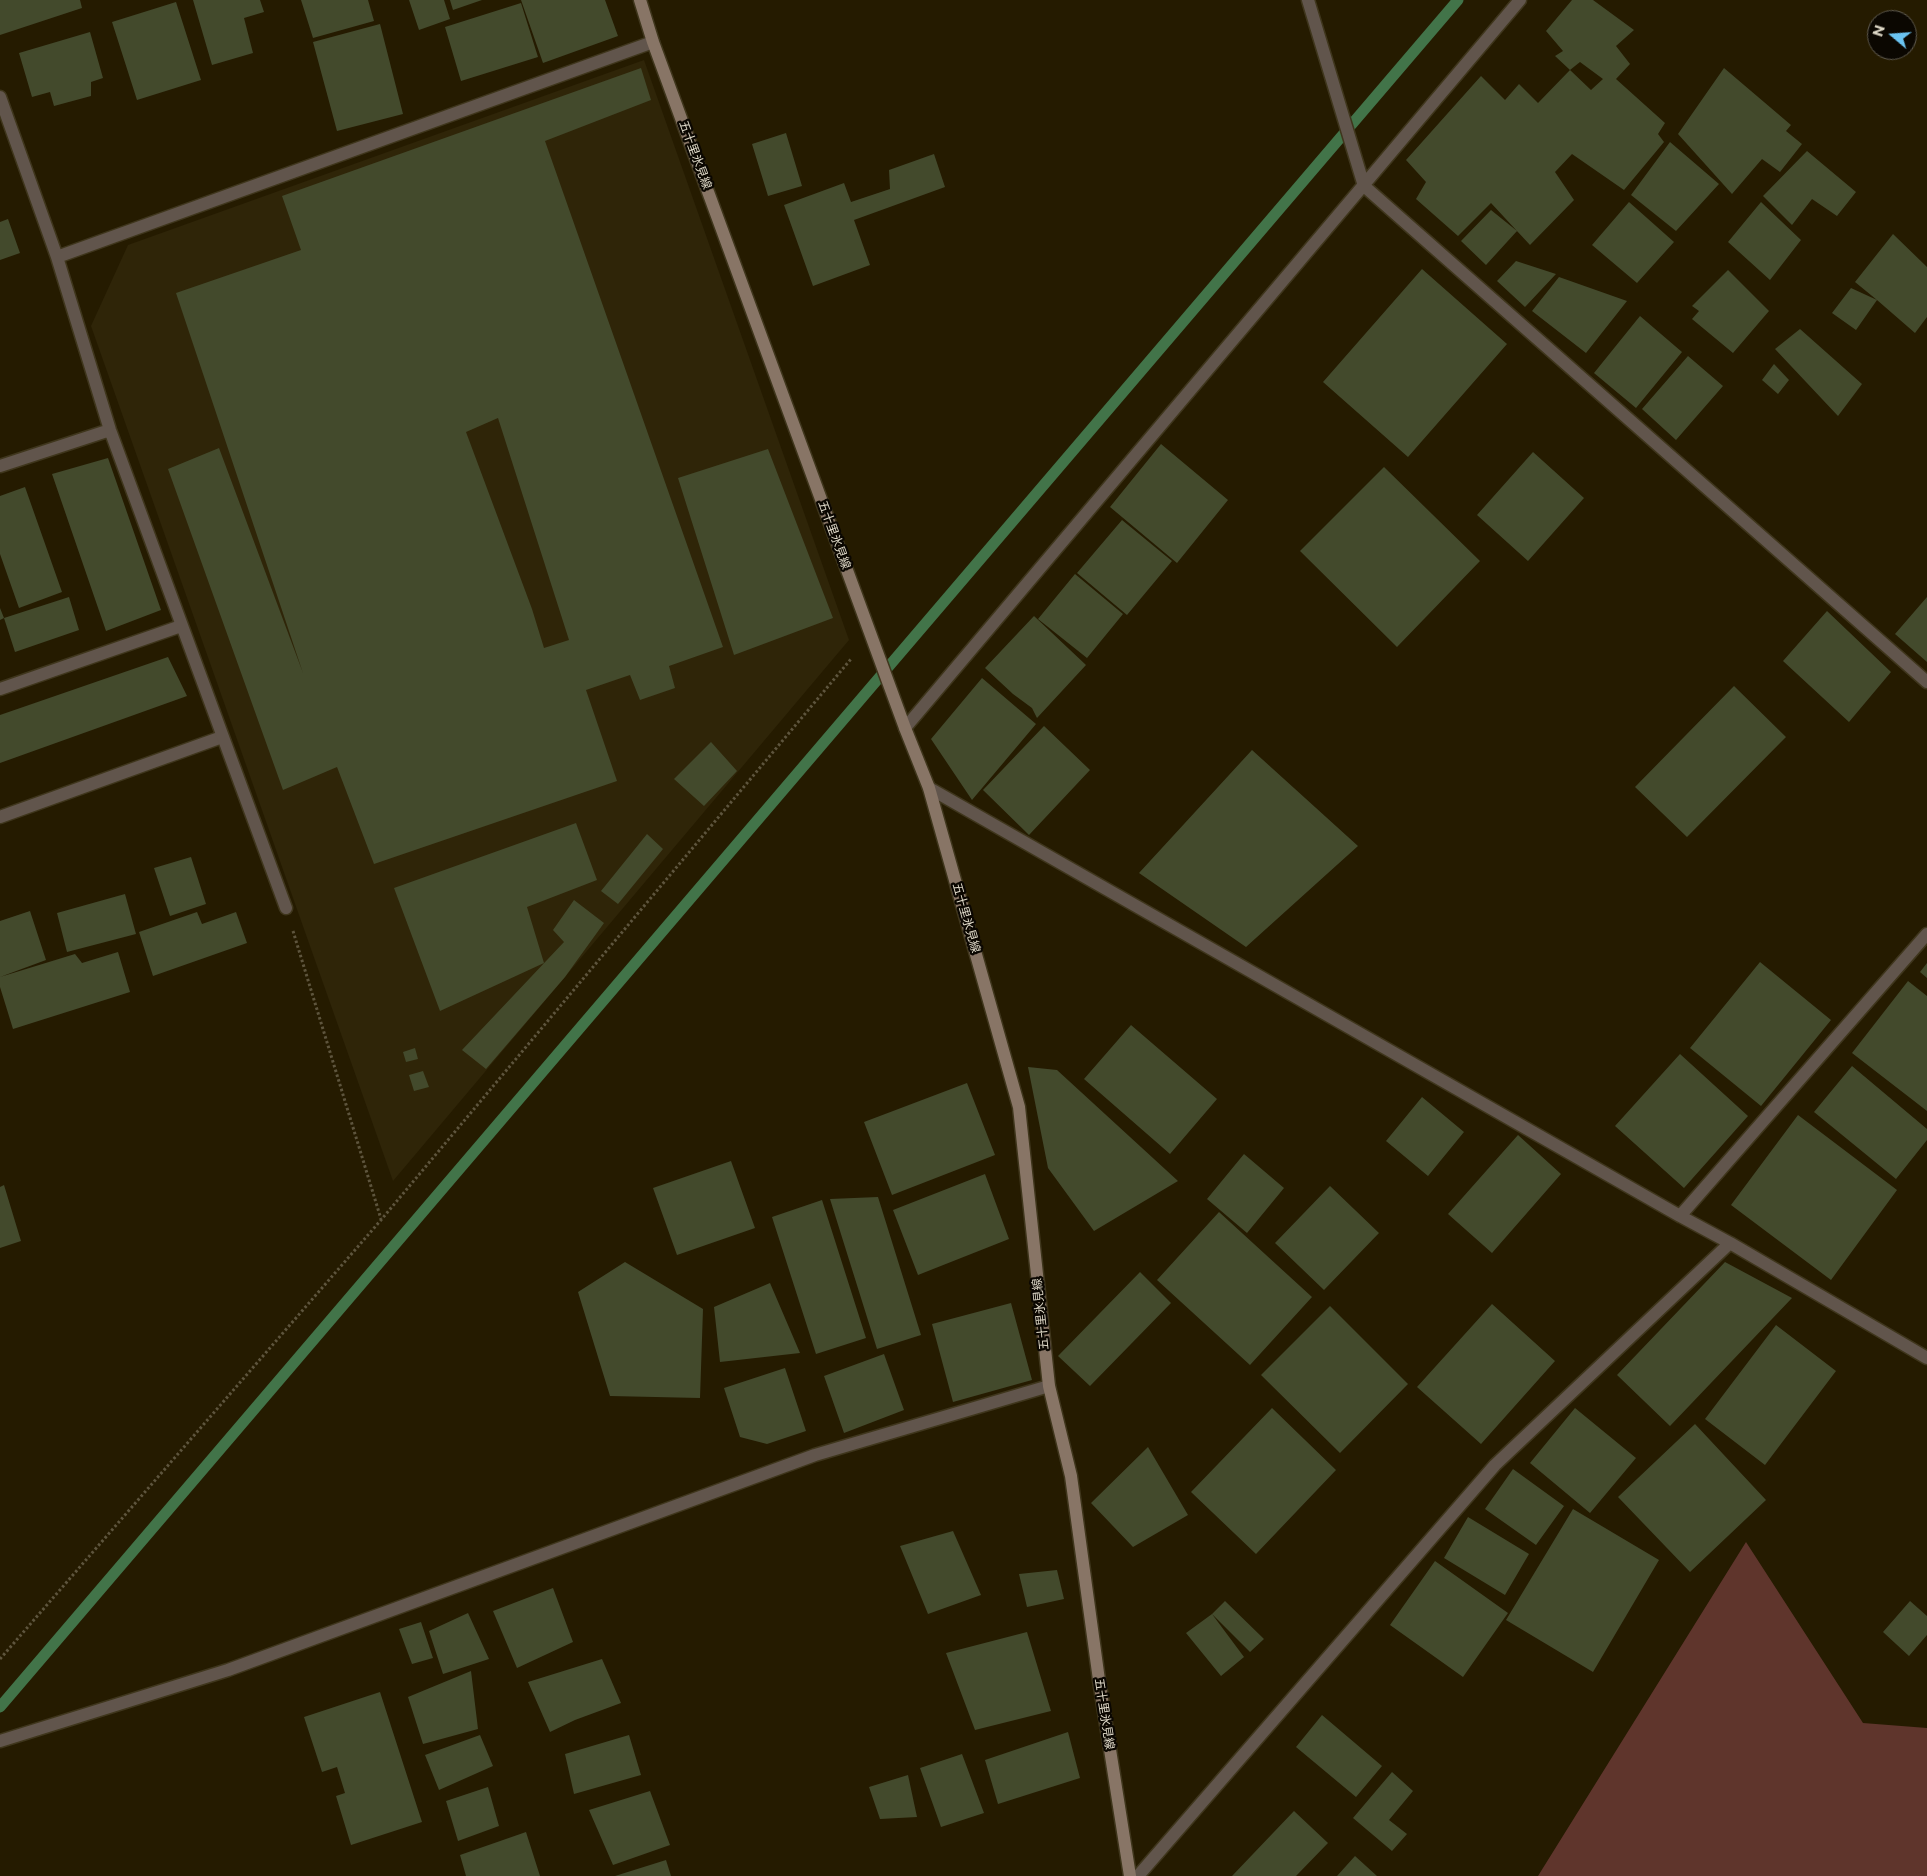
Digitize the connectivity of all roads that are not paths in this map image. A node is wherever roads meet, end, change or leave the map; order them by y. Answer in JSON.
{"nodes":[{"id":1,"x":640,"y":0,"type":"edge"},
{"id":2,"x":1308,"y":0,"type":"edge"},
{"id":3,"x":1520,"y":0,"type":"edge"},
{"id":4,"x":654,"y":42,"type":"junction"},
{"id":5,"x":0,"y":97,"type":"edge"},
{"id":6,"x":1364,"y":186,"type":"junction"},
{"id":7,"x":56,"y":257,"type":"junction"},
{"id":8,"x":110,"y":430,"type":"junction"},
{"id":9,"x":0,"y":466,"type":"edge"},
{"id":10,"x":181,"y":626,"type":"junction"},
{"id":11,"x":1927,"y":682,"type":"edge"},
{"id":12,"x":0,"y":689,"type":"edge"},
{"id":13,"x":905,"y":728,"type":"junction"},
{"id":14,"x":222,"y":737,"type":"junction"},
{"id":15,"x":929,"y":788,"type":"junction"},
{"id":16,"x":0,"y":817,"type":"edge"},
{"id":17,"x":286,"y":908,"type":"road end"},
{"id":18,"x":1927,"y":934,"type":"edge"},
{"id":19,"x":1680,"y":1216,"type":"junction"},
{"id":20,"x":1730,"y":1243,"type":"junction"},
{"id":21,"x":1927,"y":1358,"type":"edge"},
{"id":22,"x":1049,"y":1386,"type":"junction"},
{"id":23,"x":0,"y":1741,"type":"edge"},
{"id":24,"x":1130,"y":1876,"type":"edge"},
{"id":25,"x":1138,"y":1876,"type":"edge"}],
"edges":[{"from":1,"to":4,"type":"main road","name":"五十里氷見線"},
{"from":2,"to":6,"type":"street"},
{"from":3,"to":6,"type":"street"},
{"from":4,"to":7,"type":"street"},
{"from":4,"to":13,"type":"main road","name":"五十里氷見線"},
{"from":5,"to":7,"type":"street"},
{"from":6,"to":11,"type":"street"},
{"from":6,"to":13,"type":"street"},
{"from":7,"to":8,"type":"street"},
{"from":8,"to":9,"type":"street"},
{"from":8,"to":10,"type":"street"},
{"from":10,"to":12,"type":"street"},
{"from":10,"to":14,"type":"street"},
{"from":13,"to":15,"type":"main road","name":"五十里氷見線"},
{"from":14,"to":16,"type":"street"},
{"from":14,"to":17,"type":"street"},
{"from":15,"to":19,"type":"street"},
{"from":15,"to":22,"type":"main road","name":"五十里氷見線"},
{"from":18,"to":19,"type":"street"},
{"from":19,"to":20,"type":"street"},
{"from":20,"to":21,"type":"street"},
{"from":20,"to":25,"type":"street"},
{"from":22,"to":23,"type":"street"},
{"from":22,"to":24,"type":"main road","name":"五十里氷見線"}]}
